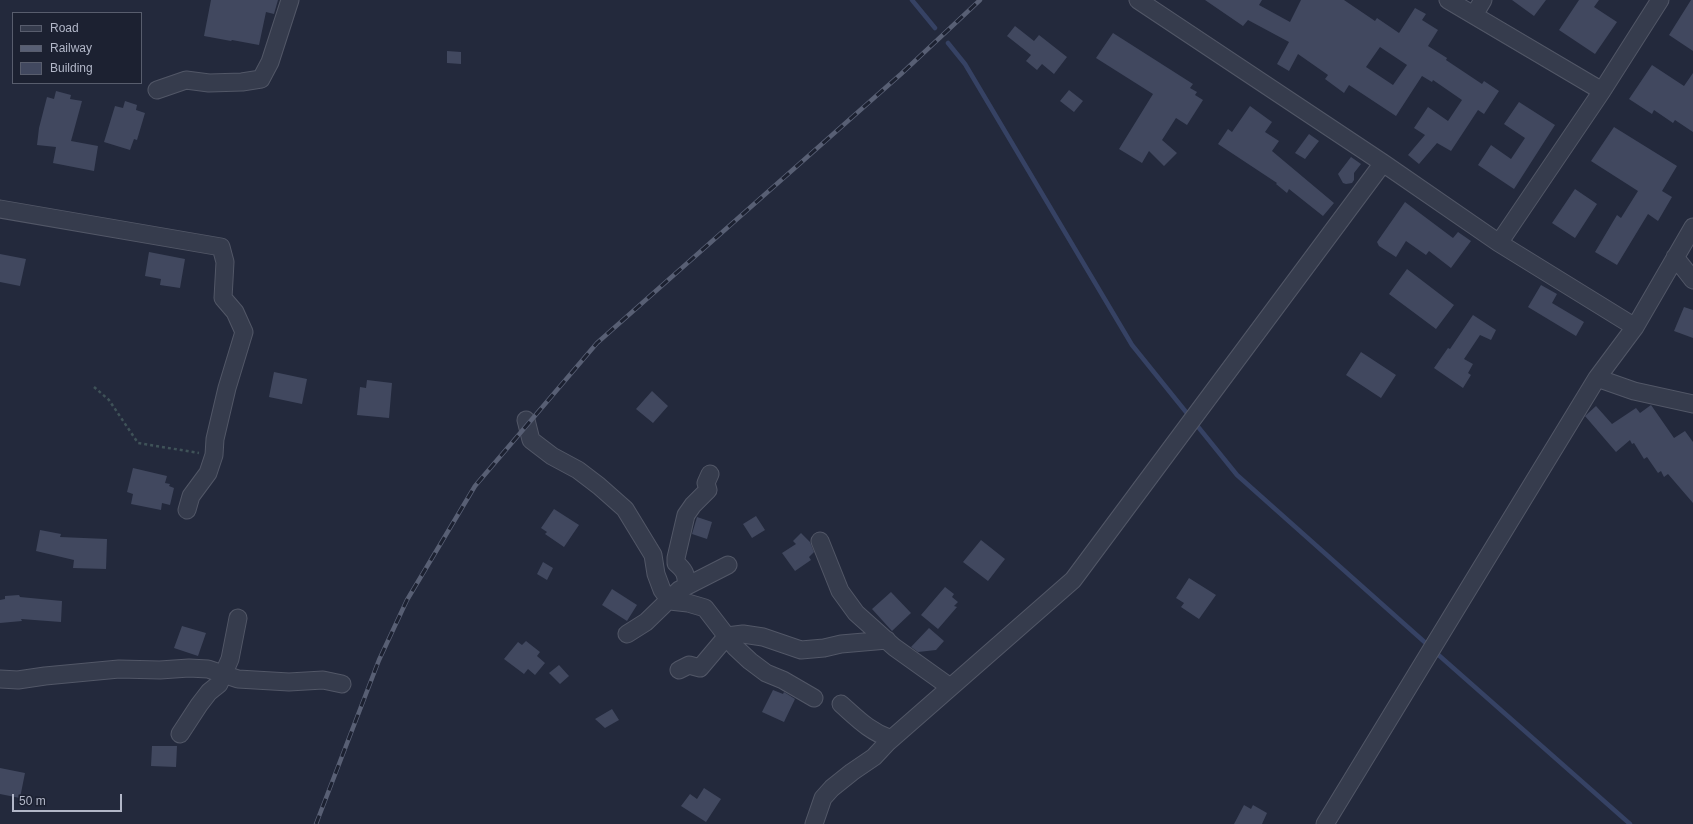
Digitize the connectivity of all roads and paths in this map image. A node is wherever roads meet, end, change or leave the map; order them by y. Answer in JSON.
{"nodes":[{"id":1,"x":290,"y":0,"type":"edge"},
{"id":2,"x":1138,"y":0,"type":"edge"},
{"id":3,"x":1448,"y":0,"type":"edge"},
{"id":4,"x":1483,"y":0,"type":"edge"},
{"id":5,"x":1660,"y":0,"type":"edge"},
{"id":6,"x":1474,"y":15,"type":"junction"},
{"id":7,"x":157,"y":90,"type":"dead end"},
{"id":8,"x":1602,"y":90,"type":"junction"},
{"id":9,"x":1383,"y":163,"type":"junction"},
{"id":10,"x":0,"y":209,"type":"edge"},
{"id":11,"x":1693,"y":227,"type":"edge"},
{"id":12,"x":1499,"y":243,"type":"junction"},
{"id":13,"x":1675,"y":257,"type":"junction"},
{"id":14,"x":1693,"y":280,"type":"edge"},
{"id":15,"x":1635,"y":326,"type":"junction"},
{"id":16,"x":1597,"y":378,"type":"junction"},
{"id":17,"x":94,"y":388,"type":"dead end"},
{"id":18,"x":1693,"y":404,"type":"edge"},
{"id":19,"x":526,"y":420,"type":"dead end"},
{"id":20,"x":214,"y":455,"type":"junction"},
{"id":21,"x":710,"y":474,"type":"dead end"},
{"id":22,"x":187,"y":510,"type":"dead end"},
{"id":23,"x":820,"y":541,"type":"dead end"},
{"id":24,"x":728,"y":564,"type":"dead end"},
{"id":25,"x":686,"y":586,"type":"junction"},
{"id":26,"x":670,"y":601,"type":"junction"},
{"id":27,"x":238,"y":618,"type":"dead end"},
{"id":28,"x":627,"y":634,"type":"dead end"},
{"id":29,"x":727,"y":636,"type":"junction"},
{"id":30,"x":887,"y":640,"type":"junction"},
{"id":31,"x":679,"y":670,"type":"dead end"},
{"id":32,"x":222,"y":675,"type":"junction"},
{"id":33,"x":0,"y":680,"type":"edge"},
{"id":34,"x":342,"y":684,"type":"dead end"},
{"id":35,"x":950,"y":687,"type":"junction"},
{"id":36,"x":814,"y":698,"type":"dead end"},
{"id":37,"x":841,"y":704,"type":"dead end"},
{"id":38,"x":180,"y":734,"type":"dead end"},
{"id":39,"x":891,"y":739,"type":"junction"},
{"id":40,"x":814,"y":824,"type":"edge"},
{"id":41,"x":1325,"y":824,"type":"edge"}],
"edges":[{"from":1,"to":7,"type":"street"},
{"from":2,"to":9,"type":"street"},
{"from":3,"to":6,"type":"street"},
{"from":4,"to":6,"type":"street"},
{"from":5,"to":8,"type":"street"},
{"from":6,"to":8,"type":"street"},
{"from":8,"to":12,"type":"street"},
{"from":9,"to":12,"type":"street"},
{"from":9,"to":35,"type":"street"},
{"from":10,"to":20,"type":"street"},
{"from":11,"to":13,"type":"street"},
{"from":12,"to":15,"type":"street"},
{"from":13,"to":14,"type":"street"},
{"from":13,"to":15,"type":"street"},
{"from":15,"to":16,"type":"street"},
{"from":16,"to":18,"type":"street"},
{"from":16,"to":41,"type":"street"},
{"from":17,"to":20,"type":"path"},
{"from":19,"to":26,"type":"street"},
{"from":20,"to":22,"type":"street"},
{"from":21,"to":25,"type":"street"},
{"from":23,"to":30,"type":"street"},
{"from":24,"to":25,"type":"street"},
{"from":25,"to":26,"type":"street"},
{"from":26,"to":28,"type":"street"},
{"from":26,"to":29,"type":"street"},
{"from":27,"to":32,"type":"street"},
{"from":29,"to":30,"type":"street"},
{"from":29,"to":31,"type":"street"},
{"from":29,"to":36,"type":"street"},
{"from":30,"to":35,"type":"street"},
{"from":32,"to":33,"type":"street"},
{"from":32,"to":34,"type":"street"},
{"from":32,"to":38,"type":"street"},
{"from":35,"to":39,"type":"street"},
{"from":37,"to":39,"type":"street"},
{"from":39,"to":40,"type":"street"}]}
